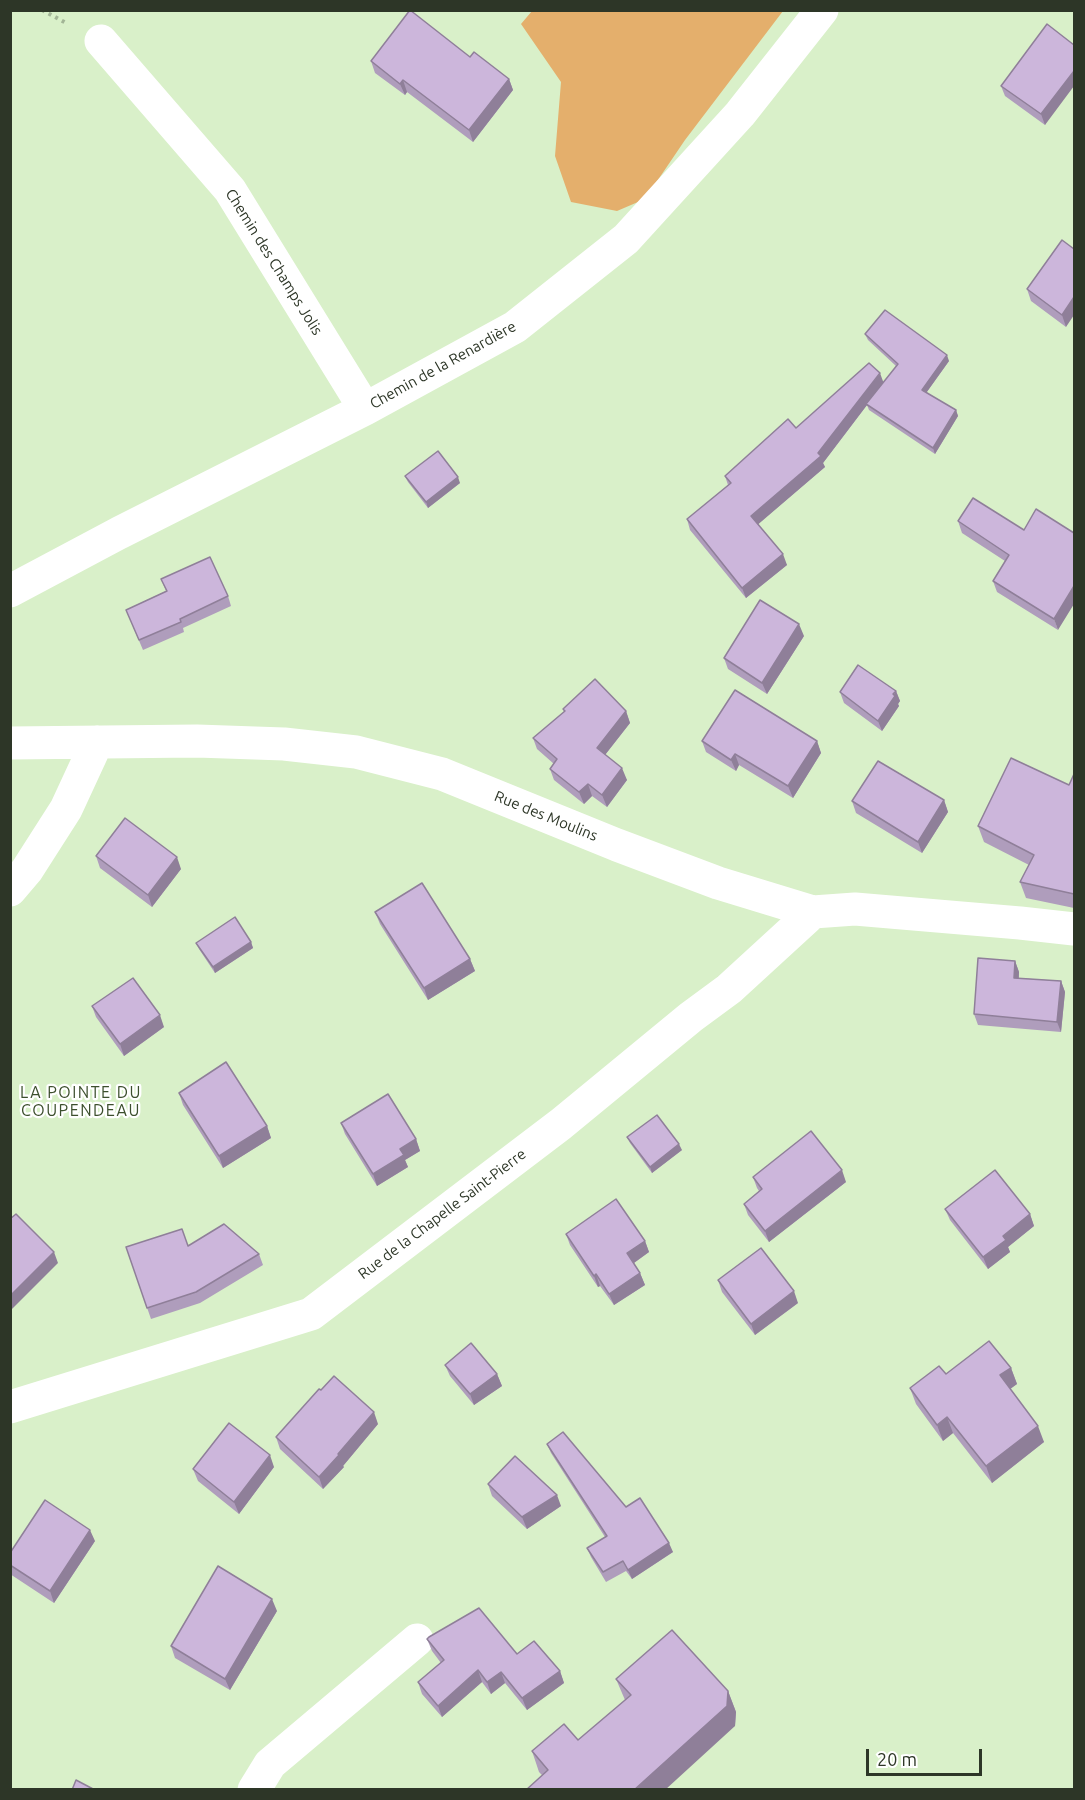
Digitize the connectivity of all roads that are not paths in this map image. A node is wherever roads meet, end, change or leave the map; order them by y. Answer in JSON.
{"nodes":[{"id":1,"x":822,"y":10,"type":"edge"},
{"id":2,"x":101,"y":41,"type":"dead end"},
{"id":3,"x":365,"y":409,"type":"junction"},
{"id":4,"x":10,"y":591,"type":"edge"},
{"id":5,"x":97,"y":742,"type":"junction"},
{"id":6,"x":10,"y":743,"type":"edge"},
{"id":7,"x":10,"y":890,"type":"edge"},
{"id":8,"x":813,"y":912,"type":"junction"},
{"id":9,"x":1074,"y":929,"type":"edge"},
{"id":10,"x":10,"y":1407,"type":"edge"},
{"id":11,"x":417,"y":1640,"type":"dead end"},
{"id":12,"x":254,"y":1790,"type":"edge"}],
"edges":[{"from":1,"to":3,"type":"street","name":"Chemin de la Renardière"},
{"from":2,"to":3,"type":"street","name":"Chemin des Champs Jolis"},
{"from":3,"to":4,"type":"street","name":"Chemin de la Renardière"},
{"from":5,"to":6,"type":"street","name":"Rue des Moulins"},
{"from":5,"to":7,"type":"street"},
{"from":5,"to":8,"type":"street","name":"Rue des Moulins"},
{"from":8,"to":9,"type":"street","name":"Rue des Moulins"},
{"from":8,"to":10,"type":"street","name":"Rue de la Chapelle Saint-Pierre"},
{"from":11,"to":12,"type":"street"}]}
